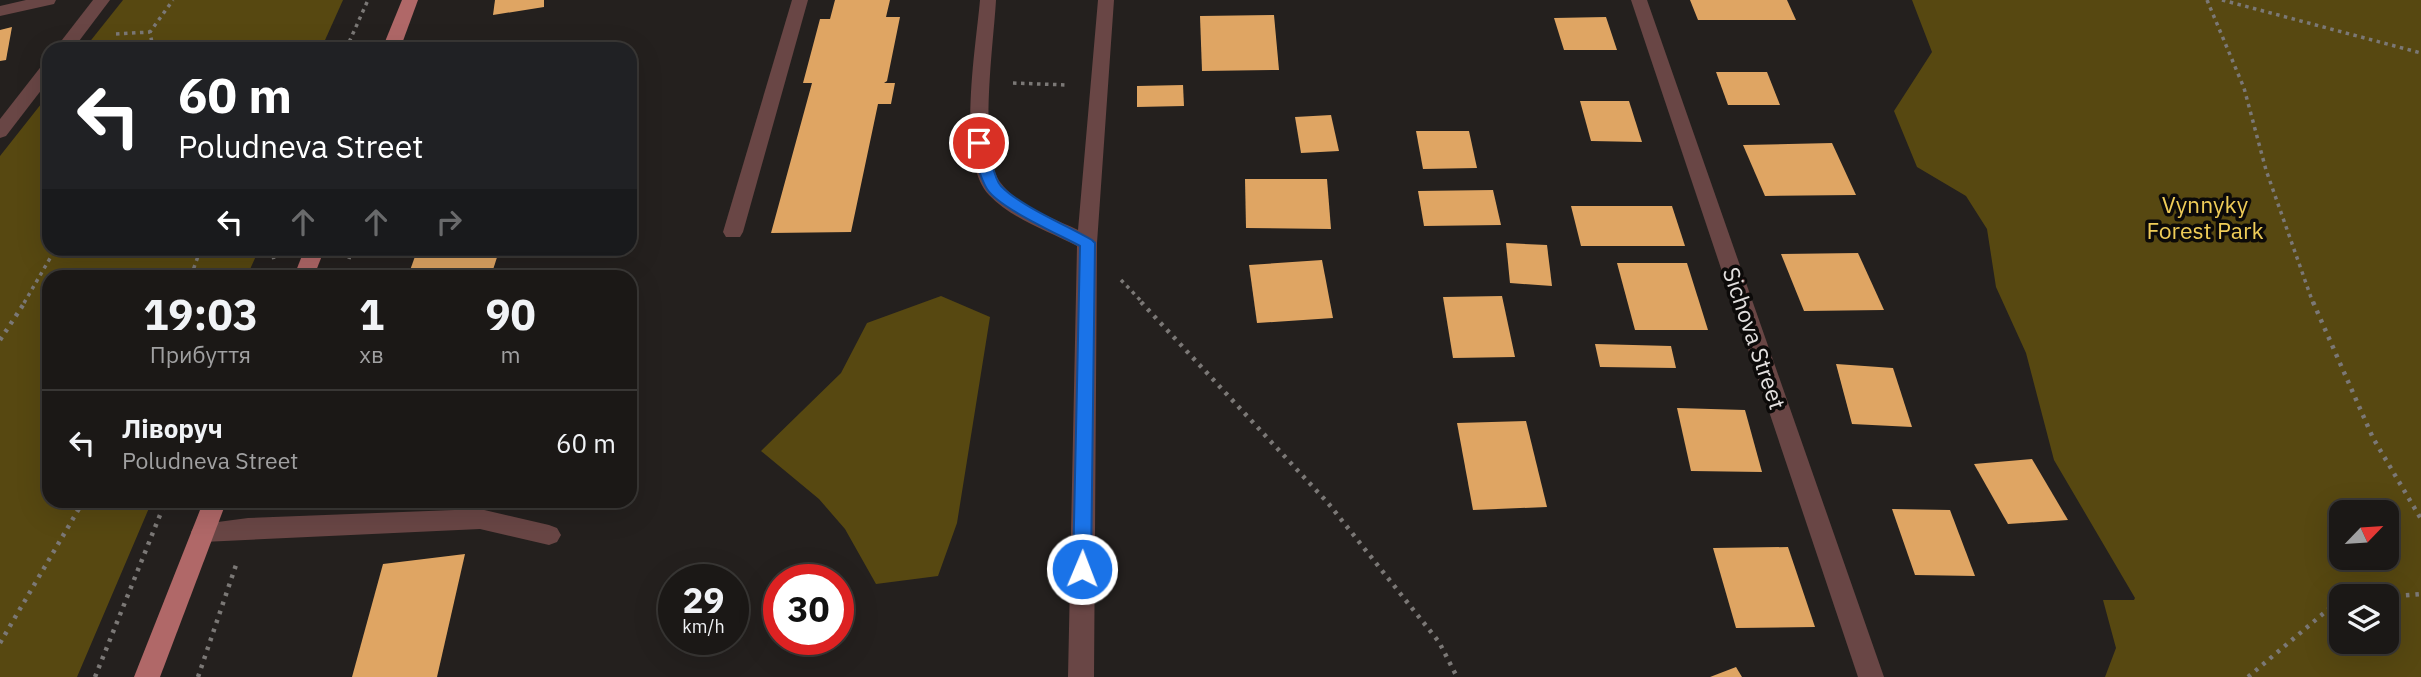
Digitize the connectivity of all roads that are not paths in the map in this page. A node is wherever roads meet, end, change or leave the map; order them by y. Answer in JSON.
{"nodes":[{"id":1,"x":48,"y":0,"type":"edge"},
{"id":2,"x":102,"y":0,"type":"edge"},
{"id":3,"x":410,"y":0,"type":"edge"},
{"id":4,"x":800,"y":0,"type":"edge"},
{"id":5,"x":988,"y":0,"type":"edge"},
{"id":6,"x":1106,"y":0,"type":"edge"},
{"id":7,"x":1639,"y":0,"type":"edge"},
{"id":8,"x":0,"y":10,"type":"edge"},
{"id":9,"x":69,"y":42,"type":"edge"},
{"id":10,"x":394,"y":42,"type":"edge"},
{"id":11,"x":42,"y":77,"type":"edge"},
{"id":12,"x":0,"y":132,"type":"edge"},
{"id":13,"x":733,"y":232,"type":"dead end"},
{"id":14,"x":1087,"y":243,"type":"junction"},
{"id":15,"x":213,"y":508,"type":"edge"},
{"id":16,"x":203,"y":533,"type":"junction"},
{"id":17,"x":549,"y":536,"type":"dead end"},
{"id":18,"x":147,"y":677,"type":"edge"},
{"id":19,"x":1081,"y":677,"type":"edge"},
{"id":20,"x":1871,"y":677,"type":"edge"}],
"edges":[{"from":1,"to":8,"type":"street"},
{"from":2,"to":9,"type":"street"},
{"from":3,"to":10,"type":"main road"},
{"from":4,"to":13,"type":"street"},
{"from":5,"to":14,"type":"street"},
{"from":6,"to":14,"type":"street"},
{"from":7,"to":20,"type":"street","name":"Sichova Street"},
{"from":11,"to":12,"type":"street"},
{"from":14,"to":19,"type":"street"},
{"from":15,"to":16,"type":"main road"},
{"from":16,"to":17,"type":"street"},
{"from":16,"to":18,"type":"main road"}]}
